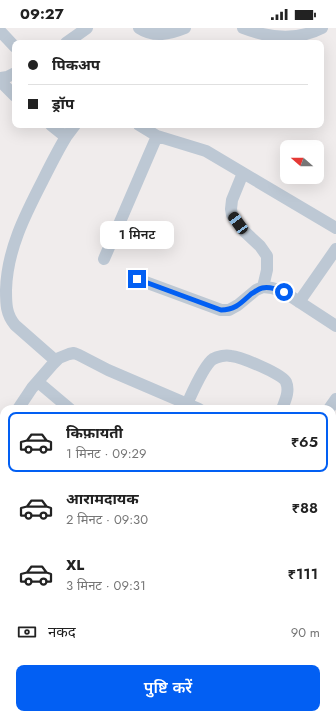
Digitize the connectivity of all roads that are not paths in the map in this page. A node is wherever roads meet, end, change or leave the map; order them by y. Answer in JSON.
{"nodes":[{"id":1,"x":5,"y":28,"type":"edge"},
{"id":2,"x":87,"y":28,"type":"edge"},
{"id":3,"x":139,"y":28,"type":"edge"},
{"id":4,"x":185,"y":28,"type":"edge"},
{"id":5,"x":243,"y":28,"type":"edge"},
{"id":6,"x":322,"y":28,"type":"edge"},
{"id":7,"x":0,"y":31,"type":"edge"},
{"id":8,"x":70,"y":40,"type":"edge"},
{"id":9,"x":12,"y":44,"type":"edge"},
{"id":10,"x":12,"y":74,"type":"edge"},
{"id":11,"x":0,"y":80,"type":"edge"},
{"id":12,"x":12,"y":93,"type":"edge"},
{"id":13,"x":54,"y":128,"type":"edge"},
{"id":14,"x":73,"y":128,"type":"edge"},
{"id":15,"x":144,"y":128,"type":"edge"},
{"id":16,"x":157,"y":136,"type":"junction"},
{"id":17,"x":66,"y":137,"type":"junction"},
{"id":18,"x":243,"y":173,"type":"junction"},
{"id":19,"x":336,"y":228,"type":"edge"},
{"id":20,"x":336,"y":250,"type":"edge"},
{"id":21,"x":104,"y":259,"type":"dead end"},
{"id":22,"x":137,"y":279,"type":"dead end"},
{"id":23,"x":263,"y":287,"type":"junction"},
{"id":24,"x":300,"y":302,"type":"junction"},
{"id":25,"x":336,"y":326,"type":"edge"},
{"id":26,"x":56,"y":361,"type":"junction"},
{"id":27,"x":38,"y":382,"type":"junction"},
{"id":28,"x":187,"y":404,"type":"joint"},
{"id":29,"x":21,"y":405,"type":"edge"},
{"id":30,"x":65,"y":405,"type":"edge"},
{"id":31,"x":283,"y":405,"type":"edge"}],
"edges":[{"from":1,"to":7,"type":"street"},
{"from":2,"to":8,"type":"street"},
{"from":3,"to":4,"type":"street"},
{"from":5,"to":6,"type":"street"},
{"from":7,"to":9,"type":"street"},
{"from":10,"to":11,"type":"street"},
{"from":11,"to":12,"type":"street"},
{"from":13,"to":17,"type":"street"},
{"from":14,"to":17,"type":"street"},
{"from":15,"to":16,"type":"street"},
{"from":16,"to":18,"type":"street"},
{"from":16,"to":21,"type":"street"},
{"from":17,"to":26,"type":"street"},
{"from":18,"to":19,"type":"street"},
{"from":18,"to":23,"type":"street"},
{"from":20,"to":24,"type":"street"},
{"from":22,"to":23,"type":"street"},
{"from":23,"to":24,"type":"street"},
{"from":24,"to":25,"type":"street"},
{"from":26,"to":27,"type":"street"},
{"from":26,"to":28,"type":"street"},
{"from":27,"to":29,"type":"street"},
{"from":27,"to":30,"type":"street"},
{"from":28,"to":31,"type":"street"}]}
